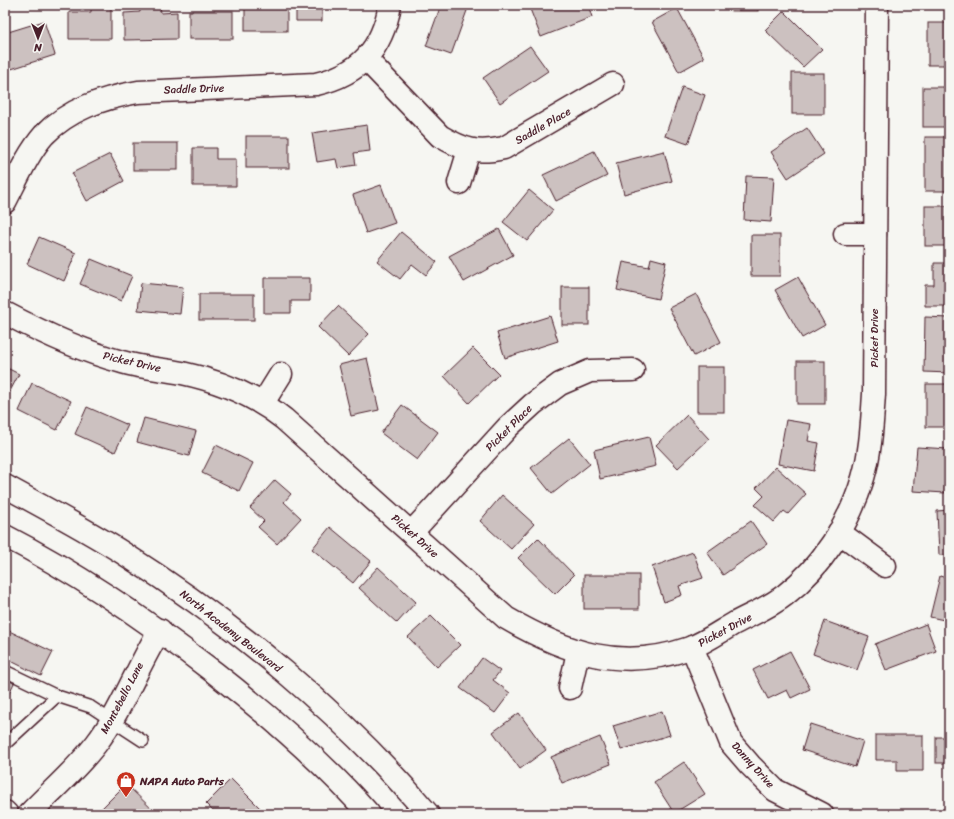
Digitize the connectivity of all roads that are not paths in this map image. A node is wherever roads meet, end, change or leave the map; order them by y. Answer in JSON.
{"nodes":[{"id":1,"x":390,"y":5,"type":"edge"},
{"id":2,"x":877,"y":5,"type":"edge"},
{"id":3,"x":366,"y":59,"type":"junction"},
{"id":4,"x":613,"y":84,"type":"dead end"},
{"id":5,"x":469,"y":150,"type":"junction"},
{"id":6,"x":459,"y":183,"type":"dead end"},
{"id":7,"x":5,"y":202,"type":"edge"},
{"id":8,"x":845,"y":234,"type":"dead end"},
{"id":9,"x":875,"y":234,"type":"junction"},
{"id":10,"x":5,"y":313,"type":"edge"},
{"id":11,"x":633,"y":370,"type":"dead end"},
{"id":12,"x":281,"y":374,"type":"dead end"},
{"id":13,"x":263,"y":403,"type":"junction"},
{"id":14,"x":5,"y":486,"type":"edge"},
{"id":15,"x":412,"y":532,"type":"junction"},
{"id":16,"x":839,"y":532,"type":"junction"},
{"id":17,"x":5,"y":536,"type":"edge"},
{"id":18,"x":885,"y":566,"type":"dead end"},
{"id":19,"x":160,"y":630,"type":"junction"},
{"id":20,"x":692,"y":647,"type":"junction"},
{"id":21,"x":578,"y":652,"type":"junction"},
{"id":22,"x":5,"y":672,"type":"edge"},
{"id":23,"x":570,"y":688,"type":"dead end"},
{"id":24,"x":57,"y":696,"type":"junction"},
{"id":25,"x":111,"y":722,"type":"junction"},
{"id":26,"x":143,"y":741,"type":"dead end"},
{"id":27,"x":5,"y":744,"type":"edge"},
{"id":28,"x":5,"y":812,"type":"edge"},
{"id":29,"x":7,"y":814,"type":"edge"},
{"id":30,"x":28,"y":814,"type":"edge"},
{"id":31,"x":369,"y":814,"type":"edge"},
{"id":32,"x":428,"y":814,"type":"edge"},
{"id":33,"x":822,"y":814,"type":"edge"}],
"edges":[{"from":1,"to":3,"type":"main road","name":"Saddle Drive"},
{"from":2,"to":9,"type":"main road","name":"Picket Drive"},
{"from":3,"to":5,"type":"main road","name":"Saddle Place"},
{"from":3,"to":7,"type":"main road","name":"Saddle Drive"},
{"from":4,"to":5,"type":"main road","name":"Saddle Place"},
{"from":5,"to":6,"type":"main road"},
{"from":8,"to":9,"type":"main road"},
{"from":9,"to":16,"type":"main road","name":"Picket Drive"},
{"from":10,"to":13,"type":"main road","name":"Picket Drive"},
{"from":11,"to":15,"type":"main road","name":"Picket Place"},
{"from":12,"to":13,"type":"main road"},
{"from":13,"to":15,"type":"main road","name":"Picket Drive"},
{"from":14,"to":32,"type":"main road","name":"North Academy Boulevard"},
{"from":15,"to":21,"type":"main road","name":"Picket Drive"},
{"from":16,"to":18,"type":"main road"},
{"from":16,"to":20,"type":"main road","name":"Picket Drive"},
{"from":17,"to":19,"type":"main road"},
{"from":19,"to":25,"type":"main road","name":"Montebello Lane"},
{"from":19,"to":31,"type":"main road"},
{"from":20,"to":21,"type":"main road","name":"Picket Drive"},
{"from":20,"to":33,"type":"main road","name":"Danny Drive"},
{"from":21,"to":23,"type":"main road"},
{"from":22,"to":24,"type":"lane"},
{"from":24,"to":25,"type":"lane"},
{"from":24,"to":27,"type":"lane"},
{"from":25,"to":26,"type":"lane"},
{"from":25,"to":30,"type":"main road","name":"Montebello Lane"},
{"from":28,"to":29,"type":"main road"}]}
